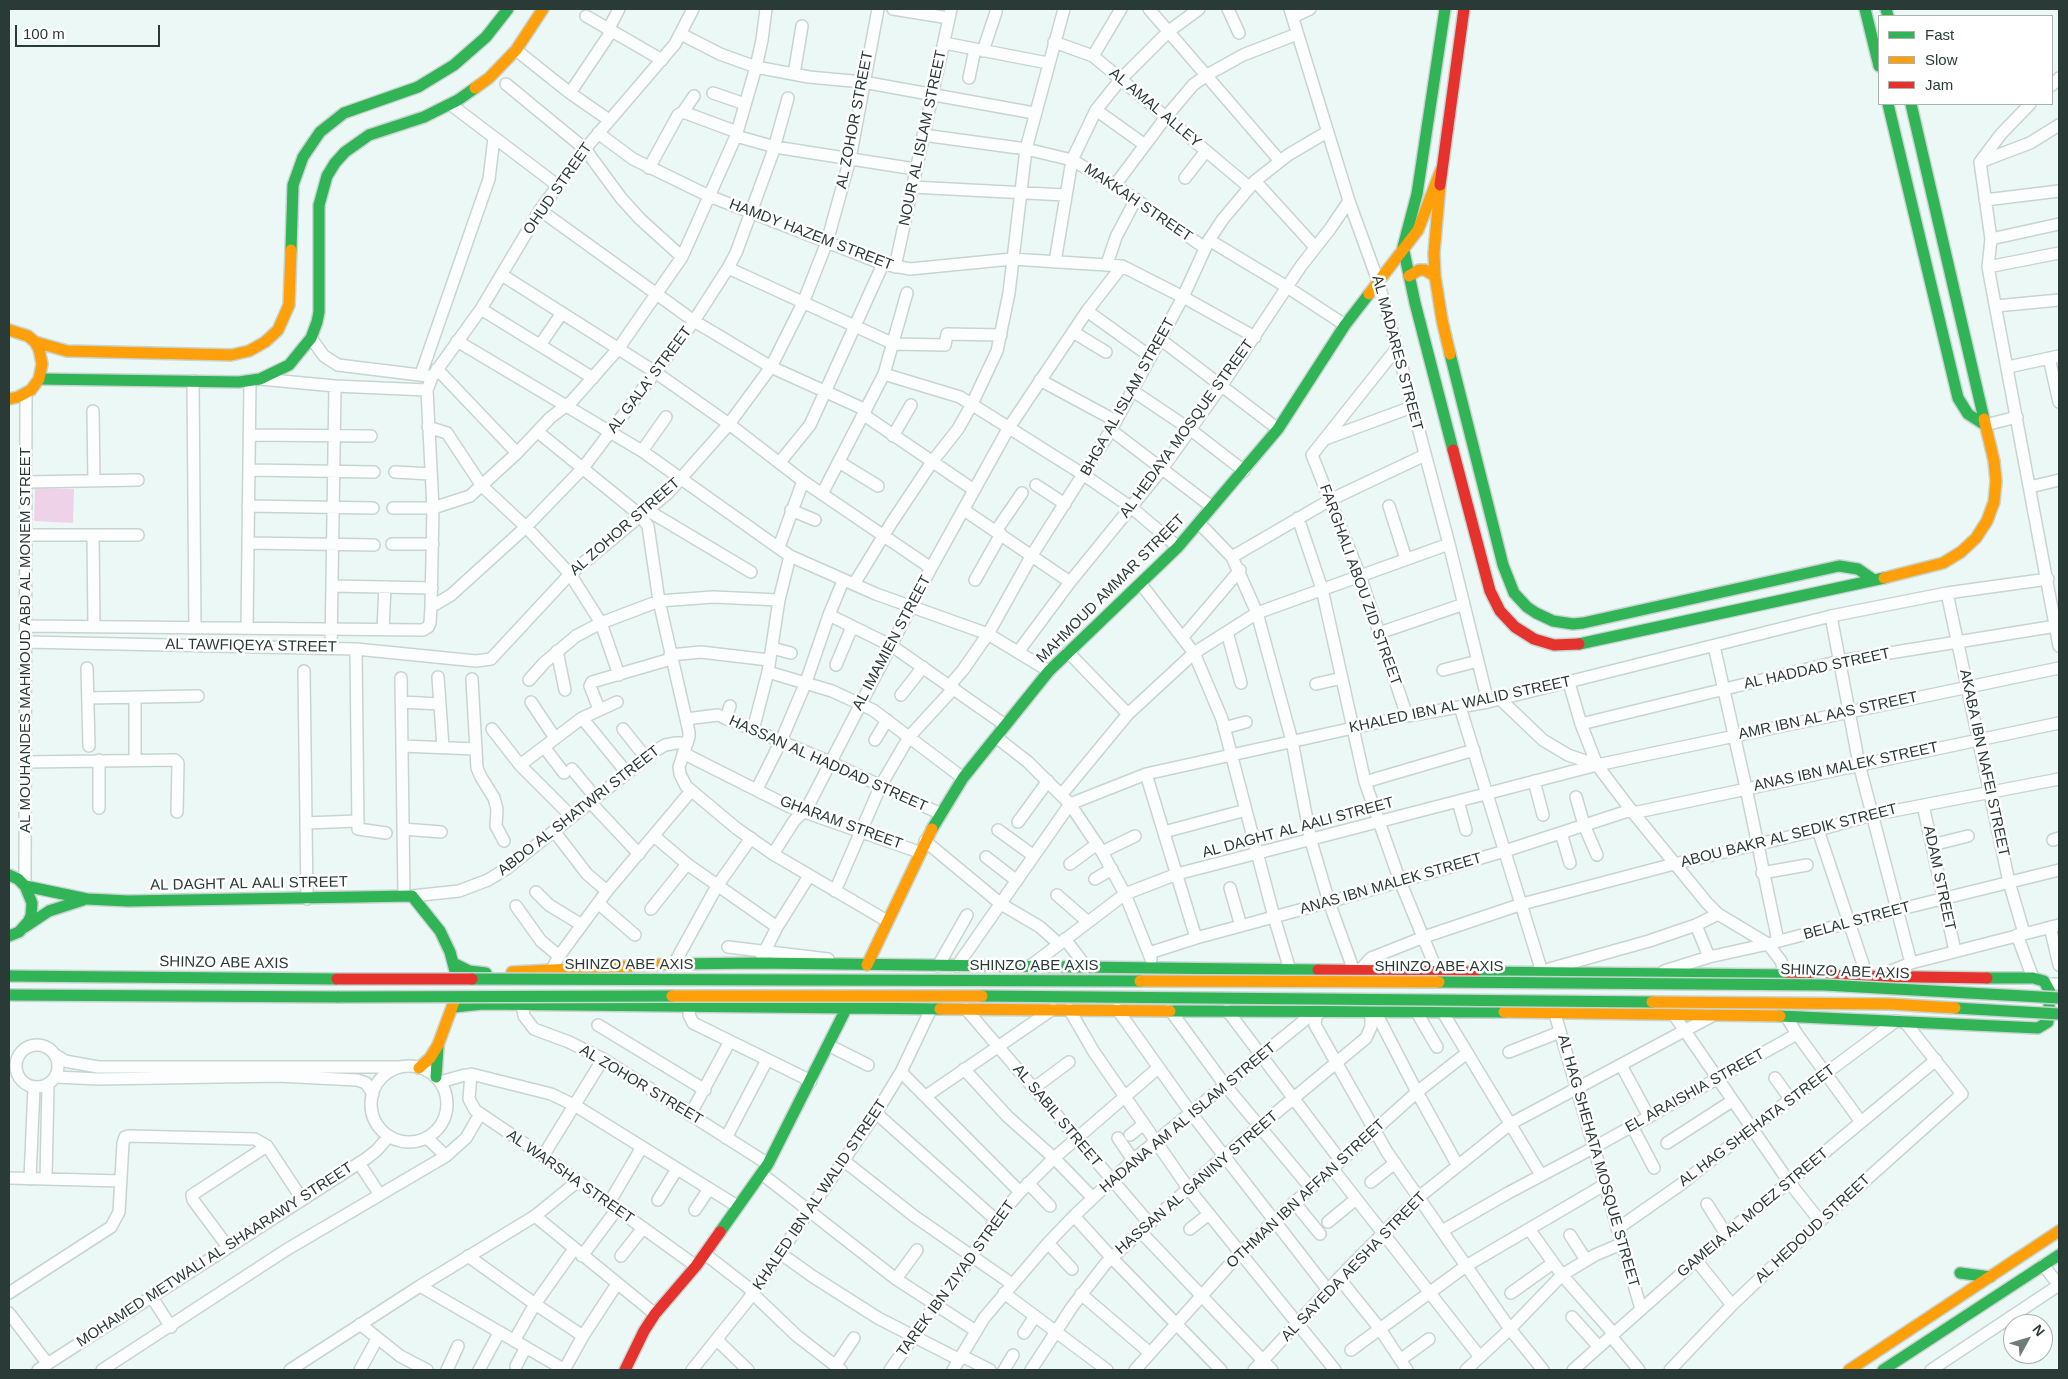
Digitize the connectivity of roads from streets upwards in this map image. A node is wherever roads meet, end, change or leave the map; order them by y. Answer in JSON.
{"nodes":[{"id":1,"x":508,"y":9,"type":"edge"},
{"id":2,"x":543,"y":9,"type":"edge"},
{"id":3,"x":619,"y":9,"type":"edge"},
{"id":4,"x":693,"y":9,"type":"edge"},
{"id":5,"x":766,"y":9,"type":"edge"},
{"id":6,"x":878,"y":9,"type":"edge"},
{"id":7,"x":894,"y":9,"type":"edge"},
{"id":8,"x":1064,"y":9,"type":"edge"},
{"id":9,"x":1121,"y":9,"type":"edge"},
{"id":10,"x":1148,"y":9,"type":"edge"},
{"id":11,"x":1199,"y":9,"type":"edge"},
{"id":12,"x":1228,"y":9,"type":"edge"},
{"id":13,"x":1310,"y":9,"type":"edge"},
{"id":14,"x":1445,"y":9,"type":"edge"},
{"id":15,"x":1464,"y":9,"type":"edge"},
{"id":16,"x":1866,"y":9,"type":"edge"},
{"id":17,"x":996,"y":12,"type":"dead end"},
{"id":18,"x":950,"y":13,"type":"edge"},
{"id":19,"x":1291,"y":13,"type":"edge"},
{"id":20,"x":586,"y":16,"type":"dead end"},
{"id":21,"x":802,"y":26,"type":"dead end"},
{"id":22,"x":609,"y":30,"type":"junction"},
{"id":23,"x":1169,"y":31,"type":"junction"},
{"id":24,"x":681,"y":34,"type":"junction"},
{"id":25,"x":1239,"y":34,"type":"dead end"},
{"id":26,"x":1297,"y":34,"type":"junction"},
{"id":27,"x":1054,"y":42,"type":"junction"},
{"id":28,"x":944,"y":43,"type":"junction"},
{"id":29,"x":516,"y":50,"type":"junction"},
{"id":30,"x":979,"y":50,"type":"junction"},
{"id":31,"x":1093,"y":56,"type":"junction"},
{"id":32,"x":662,"y":60,"type":"junction"},
{"id":33,"x":1878,"y":62,"type":"edge"},
{"id":34,"x":1048,"y":63,"type":"junction"},
{"id":35,"x":756,"y":68,"type":"junction"},
{"id":36,"x":794,"y":74,"type":"junction"},
{"id":37,"x":1207,"y":75,"type":"junction"},
{"id":38,"x":969,"y":78,"type":"dead end"},
{"id":39,"x":1121,"y":79,"type":"junction"},
{"id":40,"x":863,"y":82,"type":"junction"},
{"id":41,"x":506,"y":84,"type":"dead end"},
{"id":42,"x":570,"y":93,"type":"junction"},
{"id":43,"x":713,"y":93,"type":"dead end"},
{"id":44,"x":933,"y":93,"type":"junction"},
{"id":45,"x":694,"y":96,"type":"dead end"},
{"id":46,"x":788,"y":98,"type":"dead end"},
{"id":47,"x":450,"y":104,"type":"junction"},
{"id":48,"x":745,"y":104,"type":"junction"},
{"id":49,"x":1911,"y":105,"type":"edge"},
{"id":50,"x":2029,"y":105,"type":"edge"},
{"id":51,"x":1889,"y":106,"type":"edge"},
{"id":52,"x":1096,"y":110,"type":"junction"},
{"id":53,"x":683,"y":112,"type":"junction"},
{"id":54,"x":1034,"y":113,"type":"junction"},
{"id":55,"x":1166,"y":117,"type":"junction"},
{"id":56,"x":609,"y":120,"type":"junction"},
{"id":57,"x":2059,"y":126,"type":"edge"},
{"id":58,"x":1327,"y":132,"type":"junction"},
{"id":59,"x":598,"y":133,"type":"junction"},
{"id":60,"x":736,"y":134,"type":"junction"},
{"id":61,"x":923,"y":135,"type":"junction"},
{"id":62,"x":494,"y":138,"type":"junction"},
{"id":63,"x":1145,"y":145,"type":"junction"},
{"id":64,"x":775,"y":146,"type":"junction"},
{"id":65,"x":586,"y":149,"type":"junction"},
{"id":66,"x":1026,"y":149,"type":"junction"},
{"id":67,"x":1206,"y":151,"type":"junction"},
{"id":68,"x":850,"y":159,"type":"junction"},
{"id":69,"x":1072,"y":160,"type":"junction"},
{"id":70,"x":1280,"y":161,"type":"junction"},
{"id":71,"x":1980,"y":162,"type":"junction"},
{"id":72,"x":649,"y":168,"type":"junction"},
{"id":73,"x":916,"y":169,"type":"junction"},
{"id":74,"x":1441,"y":170,"type":"junction"},
{"id":75,"x":1185,"y":178,"type":"dead end"},
{"id":76,"x":1252,"y":184,"type":"junction"},
{"id":77,"x":558,"y":185,"type":"junction"},
{"id":78,"x":1115,"y":185,"type":"junction"},
{"id":79,"x":912,"y":187,"type":"junction"},
{"id":80,"x":2059,"y":191,"type":"edge"},
{"id":81,"x":1020,"y":192,"type":"junction"},
{"id":82,"x":709,"y":196,"type":"junction"},
{"id":83,"x":1065,"y":196,"type":"junction"},
{"id":84,"x":1136,"y":199,"type":"junction"},
{"id":85,"x":1985,"y":200,"type":"junction"},
{"id":86,"x":1349,"y":201,"type":"junction"},
{"id":87,"x":540,"y":210,"type":"junction"},
{"id":88,"x":751,"y":213,"type":"junction"},
{"id":89,"x":2059,"y":224,"type":"edge"},
{"id":90,"x":1991,"y":239,"type":"junction"},
{"id":91,"x":827,"y":242,"type":"junction"},
{"id":92,"x":1207,"y":244,"type":"junction"},
{"id":93,"x":1315,"y":247,"type":"junction"},
{"id":94,"x":1403,"y":247,"type":"junction"},
{"id":95,"x":2059,"y":253,"type":"edge"},
{"id":96,"x":682,"y":256,"type":"junction"},
{"id":97,"x":1012,"y":259,"type":"junction"},
{"id":98,"x":1055,"y":262,"type":"junction"},
{"id":99,"x":1107,"y":264,"type":"junction"},
{"id":100,"x":889,"y":266,"type":"junction"},
{"id":101,"x":1122,"y":266,"type":"junction"},
{"id":102,"x":1988,"y":267,"type":"junction"},
{"id":103,"x":728,"y":268,"type":"junction"},
{"id":104,"x":502,"y":275,"type":"junction"},
{"id":105,"x":1409,"y":276,"type":"junction"},
{"id":106,"x":1435,"y":276,"type":"junction"},
{"id":107,"x":1378,"y":281,"type":"junction"},
{"id":108,"x":1288,"y":287,"type":"junction"},
{"id":109,"x":907,"y":293,"type":"dead end"},
{"id":110,"x":655,"y":294,"type":"junction"},
{"id":111,"x":1183,"y":297,"type":"junction"},
{"id":112,"x":2059,"y":300,"type":"edge"},
{"id":113,"x":803,"y":303,"type":"junction"},
{"id":114,"x":1996,"y":306,"type":"junction"},
{"id":115,"x":482,"y":308,"type":"junction"},
{"id":116,"x":1087,"y":311,"type":"junction"},
{"id":117,"x":562,"y":314,"type":"junction"},
{"id":118,"x":694,"y":321,"type":"junction"},
{"id":119,"x":1345,"y":325,"type":"junction"},
{"id":120,"x":854,"y":327,"type":"junction"},
{"id":121,"x":9,"y":330,"type":"edge"},
{"id":122,"x":1073,"y":332,"type":"junction"},
{"id":123,"x":1001,"y":336,"type":"junction"},
{"id":124,"x":1254,"y":337,"type":"junction"},
{"id":125,"x":311,"y":338,"type":"junction"},
{"id":126,"x":1160,"y":339,"type":"junction"},
{"id":127,"x":458,"y":340,"type":"junction"},
{"id":128,"x":35,"y":342,"type":"junction"},
{"id":129,"x":894,"y":344,"type":"junction"},
{"id":130,"x":540,"y":345,"type":"junction"},
{"id":131,"x":1397,"y":348,"type":"junction"},
{"id":132,"x":618,"y":349,"type":"junction"},
{"id":133,"x":1106,"y":352,"type":"dead end"},
{"id":134,"x":1152,"y":356,"type":"junction"},
{"id":135,"x":2054,"y":357,"type":"edge"},
{"id":136,"x":771,"y":367,"type":"junction"},
{"id":137,"x":2008,"y":367,"type":"junction"},
{"id":138,"x":655,"y":372,"type":"junction"},
{"id":139,"x":430,"y":373,"type":"junction"},
{"id":140,"x":884,"y":374,"type":"junction"},
{"id":141,"x":593,"y":378,"type":"junction"},
{"id":142,"x":39,"y":379,"type":"junction"},
{"id":143,"x":255,"y":380,"type":"junction"},
{"id":144,"x":1040,"y":380,"type":"junction"},
{"id":145,"x":193,"y":381,"type":"junction"},
{"id":146,"x":1222,"y":385,"type":"junction"},
{"id":147,"x":335,"y":386,"type":"junction"},
{"id":148,"x":427,"y":390,"type":"junction"},
{"id":149,"x":1134,"y":391,"type":"junction"},
{"id":150,"x":825,"y":393,"type":"junction"},
{"id":151,"x":26,"y":394,"type":"junction"},
{"id":152,"x":9,"y":399,"type":"edge"},
{"id":153,"x":2059,"y":402,"type":"edge"},
{"id":154,"x":972,"y":404,"type":"junction"},
{"id":155,"x":567,"y":405,"type":"junction"},
{"id":156,"x":911,"y":405,"type":"dead end"},
{"id":157,"x":1412,"y":407,"type":"junction"},
{"id":158,"x":93,"y":411,"type":"dead end"},
{"id":159,"x":865,"y":413,"type":"junction"},
{"id":160,"x":666,"y":417,"type":"dead end"},
{"id":161,"x":2017,"y":417,"type":"junction"},
{"id":162,"x":729,"y":424,"type":"junction"},
{"id":163,"x":1985,"y":424,"type":"junction"},
{"id":164,"x":1113,"y":426,"type":"junction"},
{"id":165,"x":428,"y":427,"type":"junction"},
{"id":166,"x":1008,"y":429,"type":"junction"},
{"id":167,"x":1278,"y":429,"type":"junction"},
{"id":168,"x":1191,"y":430,"type":"junction"},
{"id":169,"x":538,"y":432,"type":"junction"},
{"id":170,"x":612,"y":432,"type":"junction"},
{"id":171,"x":333,"y":434,"type":"junction"},
{"id":172,"x":249,"y":435,"type":"junction"},
{"id":173,"x":371,"y":436,"type":"dead end"},
{"id":174,"x":893,"y":436,"type":"junction"},
{"id":175,"x":1325,"y":439,"type":"junction"},
{"id":176,"x":642,"y":451,"type":"junction"},
{"id":177,"x":517,"y":453,"type":"junction"},
{"id":178,"x":1425,"y":455,"type":"junction"},
{"id":179,"x":780,"y":462,"type":"junction"},
{"id":180,"x":839,"y":462,"type":"junction"},
{"id":181,"x":932,"y":462,"type":"junction"},
{"id":182,"x":583,"y":468,"type":"junction"},
{"id":183,"x":1162,"y":469,"type":"junction"},
{"id":184,"x":249,"y":470,"type":"junction"},
{"id":185,"x":333,"y":471,"type":"junction"},
{"id":186,"x":1244,"y":471,"type":"junction"},
{"id":187,"x":374,"y":472,"type":"dead end"},
{"id":188,"x":395,"y":472,"type":"dead end"},
{"id":189,"x":432,"y":474,"type":"junction"},
{"id":190,"x":1084,"y":475,"type":"junction"},
{"id":191,"x":682,"y":478,"type":"junction"},
{"id":192,"x":138,"y":480,"type":"dead end"},
{"id":193,"x":2059,"y":480,"type":"edge"},
{"id":194,"x":94,"y":481,"type":"junction"},
{"id":195,"x":803,"y":481,"type":"junction"},
{"id":196,"x":26,"y":482,"type":"junction"},
{"id":197,"x":1036,"y":485,"type":"dead end"},
{"id":198,"x":482,"y":486,"type":"junction"},
{"id":199,"x":878,"y":486,"type":"dead end"},
{"id":200,"x":2030,"y":486,"type":"junction"},
{"id":201,"x":974,"y":490,"type":"junction"},
{"id":202,"x":1022,"y":493,"type":"dead end"},
{"id":203,"x":822,"y":494,"type":"junction"},
{"id":204,"x":1330,"y":500,"type":"junction"},
{"id":205,"x":1065,"y":504,"type":"junction"},
{"id":206,"x":248,"y":506,"type":"junction"},
{"id":207,"x":1389,"y":506,"type":"dead end"},
{"id":208,"x":333,"y":507,"type":"junction"},
{"id":209,"x":1212,"y":507,"type":"junction"},
{"id":210,"x":374,"y":508,"type":"dead end"},
{"id":211,"x":393,"y":508,"type":"dead end"},
{"id":212,"x":433,"y":508,"type":"junction"},
{"id":213,"x":1132,"y":508,"type":"junction"},
{"id":214,"x":791,"y":510,"type":"junction"},
{"id":215,"x":964,"y":510,"type":"junction"},
{"id":216,"x":644,"y":513,"type":"junction"},
{"id":217,"x":1298,"y":518,"type":"junction"},
{"id":218,"x":815,"y":520,"type":"dead end"},
{"id":219,"x":1199,"y":523,"type":"junction"},
{"id":220,"x":526,"y":527,"type":"junction"},
{"id":221,"x":998,"y":533,"type":"junction"},
{"id":222,"x":26,"y":535,"type":"junction"},
{"id":223,"x":94,"y":535,"type":"junction"},
{"id":224,"x":138,"y":535,"type":"dead end"},
{"id":225,"x":883,"y":536,"type":"junction"},
{"id":226,"x":248,"y":543,"type":"junction"},
{"id":227,"x":332,"y":544,"type":"junction"},
{"id":228,"x":392,"y":544,"type":"dead end"},
{"id":229,"x":433,"y":544,"type":"junction"},
{"id":230,"x":1449,"y":544,"type":"junction"},
{"id":231,"x":374,"y":545,"type":"dead end"},
{"id":232,"x":779,"y":547,"type":"junction"},
{"id":233,"x":1178,"y":547,"type":"junction"},
{"id":234,"x":1032,"y":555,"type":"junction"},
{"id":235,"x":790,"y":556,"type":"junction"},
{"id":236,"x":1232,"y":557,"type":"junction"},
{"id":237,"x":1406,"y":559,"type":"junction"},
{"id":238,"x":931,"y":568,"type":"junction"},
{"id":239,"x":1240,"y":570,"type":"junction"},
{"id":240,"x":751,"y":572,"type":"dead end"},
{"id":241,"x":570,"y":574,"type":"junction"},
{"id":242,"x":1360,"y":576,"type":"junction"},
{"id":243,"x":975,"y":580,"type":"dead end"},
{"id":244,"x":1874,"y":580,"type":"junction"},
{"id":245,"x":2052,"y":580,"type":"edge"},
{"id":246,"x":1070,"y":582,"type":"junction"},
{"id":247,"x":849,"y":583,"type":"junction"},
{"id":248,"x":1141,"y":584,"type":"junction"},
{"id":249,"x":332,"y":586,"type":"junction"},
{"id":250,"x":385,"y":587,"type":"junction"},
{"id":251,"x":432,"y":588,"type":"junction"},
{"id":252,"x":1322,"y":589,"type":"junction"},
{"id":253,"x":1947,"y":593,"type":"junction"},
{"id":254,"x":780,"y":600,"type":"junction"},
{"id":255,"x":659,"y":601,"type":"junction"},
{"id":256,"x":1464,"y":604,"type":"junction"},
{"id":257,"x":431,"y":607,"type":"junction"},
{"id":258,"x":911,"y":608,"type":"junction"},
{"id":259,"x":1257,"y":613,"type":"junction"},
{"id":260,"x":829,"y":615,"type":"junction"},
{"id":261,"x":1831,"y":616,"type":"junction"},
{"id":262,"x":601,"y":624,"type":"junction"},
{"id":263,"x":26,"y":626,"type":"junction"},
{"id":264,"x":2056,"y":626,"type":"junction"},
{"id":265,"x":94,"y":627,"type":"junction"},
{"id":266,"x":852,"y":627,"type":"junction"},
{"id":267,"x":196,"y":628,"type":"junction"},
{"id":268,"x":247,"y":628,"type":"junction"},
{"id":269,"x":332,"y":629,"type":"junction"},
{"id":270,"x":383,"y":629,"type":"junction"},
{"id":271,"x":1227,"y":632,"type":"junction"},
{"id":272,"x":1379,"y":633,"type":"junction"},
{"id":273,"x":988,"y":634,"type":"junction"},
{"id":274,"x":1183,"y":637,"type":"junction"},
{"id":275,"x":26,"y":642,"type":"junction"},
{"id":276,"x":1959,"y":642,"type":"junction"},
{"id":277,"x":2059,"y":644,"type":"edge"},
{"id":278,"x":892,"y":646,"type":"junction"},
{"id":279,"x":1714,"y":646,"type":"junction"},
{"id":280,"x":331,"y":648,"type":"junction"},
{"id":281,"x":772,"y":648,"type":"junction"},
{"id":282,"x":356,"y":649,"type":"junction"},
{"id":283,"x":557,"y":651,"type":"junction"},
{"id":284,"x":1018,"y":652,"type":"junction"},
{"id":285,"x":1068,"y":652,"type":"junction"},
{"id":286,"x":792,"y":653,"type":"dead end"},
{"id":287,"x":1194,"y":653,"type":"junction"},
{"id":288,"x":671,"y":657,"type":"junction"},
{"id":289,"x":476,"y":661,"type":"joint"},
{"id":290,"x":1478,"y":661,"type":"junction"},
{"id":291,"x":1840,"y":661,"type":"junction"},
{"id":292,"x":836,"y":665,"type":"dead end"},
{"id":293,"x":768,"y":666,"type":"junction"},
{"id":294,"x":923,"y":667,"type":"junction"},
{"id":295,"x":87,"y":668,"type":"dead end"},
{"id":296,"x":2059,"y":668,"type":"edge"},
{"id":297,"x":1443,"y":670,"type":"dead end"},
{"id":298,"x":304,"y":671,"type":"dead end"},
{"id":299,"x":1049,"y":671,"type":"junction"},
{"id":300,"x":619,"y":675,"type":"junction"},
{"id":301,"x":438,"y":677,"type":"dead end"},
{"id":302,"x":401,"y":678,"type":"dead end"},
{"id":303,"x":1342,"y":678,"type":"junction"},
{"id":304,"x":472,"y":679,"type":"dead end"},
{"id":305,"x":529,"y":680,"type":"dead end"},
{"id":306,"x":806,"y":682,"type":"junction"},
{"id":307,"x":1241,"y":683,"type":"dead end"},
{"id":308,"x":1569,"y":683,"type":"junction"},
{"id":309,"x":1316,"y":684,"type":"dead end"},
{"id":310,"x":952,"y":687,"type":"junction"},
{"id":311,"x":1969,"y":687,"type":"junction"},
{"id":312,"x":1724,"y":689,"type":"junction"},
{"id":313,"x":565,"y":690,"type":"dead end"},
{"id":314,"x":901,"y":695,"type":"dead end"},
{"id":315,"x":198,"y":696,"type":"dead end"},
{"id":316,"x":135,"y":697,"type":"junction"},
{"id":317,"x":88,"y":698,"type":"junction"},
{"id":318,"x":1500,"y":699,"type":"junction"},
{"id":319,"x":401,"y":702,"type":"junction"},
{"id":320,"x":531,"y":702,"type":"dead end"},
{"id":321,"x":616,"y":702,"type":"dead end"},
{"id":322,"x":1488,"y":702,"type":"junction"},
{"id":323,"x":860,"y":703,"type":"junction"},
{"id":324,"x":440,"y":704,"type":"junction"},
{"id":325,"x":730,"y":706,"type":"dead end"},
{"id":326,"x":1460,"y":707,"type":"junction"},
{"id":327,"x":598,"y":709,"type":"junction"},
{"id":328,"x":1849,"y":711,"type":"junction"},
{"id":329,"x":1128,"y":714,"type":"junction"},
{"id":330,"x":1407,"y":716,"type":"junction"},
{"id":331,"x":582,"y":718,"type":"junction"},
{"id":332,"x":686,"y":719,"type":"junction"},
{"id":333,"x":726,"y":719,"type":"junction"},
{"id":334,"x":887,"y":720,"type":"junction"},
{"id":335,"x":1246,"y":722,"type":"dead end"},
{"id":336,"x":2059,"y":722,"type":"edge"},
{"id":337,"x":1581,"y":724,"type":"junction"},
{"id":338,"x":1005,"y":725,"type":"junction"},
{"id":339,"x":1224,"y":728,"type":"junction"},
{"id":340,"x":1352,"y":728,"type":"junction"},
{"id":341,"x":492,"y":729,"type":"dead end"},
{"id":342,"x":623,"y":729,"type":"dead end"},
{"id":343,"x":753,"y":730,"type":"junction"},
{"id":344,"x":1734,"y":735,"type":"junction"},
{"id":345,"x":909,"y":737,"type":"junction"},
{"id":346,"x":996,"y":737,"type":"junction"},
{"id":347,"x":555,"y":738,"type":"junction"},
{"id":348,"x":1978,"y":738,"type":"junction"},
{"id":349,"x":875,"y":740,"type":"dead end"},
{"id":350,"x":781,"y":741,"type":"junction"},
{"id":351,"x":1292,"y":742,"type":"junction"},
{"id":352,"x":90,"y":746,"type":"dead end"},
{"id":353,"x":402,"y":746,"type":"junction"},
{"id":354,"x":443,"y":747,"type":"junction"},
{"id":355,"x":544,"y":747,"type":"junction"},
{"id":356,"x":685,"y":748,"type":"junction"},
{"id":357,"x":476,"y":749,"type":"junction"},
{"id":358,"x":1474,"y":750,"type":"junction"},
{"id":359,"x":1231,"y":755,"type":"junction"},
{"id":360,"x":646,"y":758,"type":"junction"},
{"id":361,"x":135,"y":759,"type":"junction"},
{"id":362,"x":98,"y":760,"type":"junction"},
{"id":363,"x":26,"y":762,"type":"junction"},
{"id":364,"x":830,"y":762,"type":"junction"},
{"id":365,"x":520,"y":764,"type":"junction"},
{"id":366,"x":1859,"y":764,"type":"junction"},
{"id":367,"x":1597,"y":765,"type":"junction"},
{"id":368,"x":627,"y":773,"type":"junction"},
{"id":369,"x":1146,"y":774,"type":"junction"},
{"id":370,"x":963,"y":778,"type":"junction"},
{"id":371,"x":2059,"y":779,"type":"edge"},
{"id":372,"x":1534,"y":781,"type":"junction"},
{"id":373,"x":1048,"y":782,"type":"junction"},
{"id":374,"x":1365,"y":782,"type":"junction"},
{"id":375,"x":881,"y":785,"type":"junction"},
{"id":376,"x":1746,"y":788,"type":"junction"},
{"id":377,"x":757,"y":789,"type":"junction"},
{"id":378,"x":691,"y":791,"type":"junction"},
{"id":379,"x":1990,"y":792,"type":"junction"},
{"id":380,"x":1488,"y":793,"type":"junction"},
{"id":381,"x":1062,"y":794,"type":"junction"},
{"id":382,"x":1576,"y":797,"type":"dead end"},
{"id":383,"x":593,"y":800,"type":"junction"},
{"id":384,"x":1458,"y":801,"type":"junction"},
{"id":385,"x":1070,"y":804,"type":"junction"},
{"id":386,"x":1923,"y":805,"type":"junction"},
{"id":387,"x":99,"y":808,"type":"dead end"},
{"id":388,"x":1246,"y":810,"type":"junction"},
{"id":389,"x":1632,"y":811,"type":"junction"},
{"id":390,"x":177,"y":812,"type":"dead end"},
{"id":391,"x":804,"y":812,"type":"junction"},
{"id":392,"x":941,"y":814,"type":"junction"},
{"id":393,"x":1543,"y":814,"type":"dead end"},
{"id":394,"x":1872,"y":815,"type":"junction"},
{"id":395,"x":572,"y":817,"type":"junction"},
{"id":396,"x":357,"y":821,"type":"junction"},
{"id":397,"x":1018,"y":822,"type":"dead end"},
{"id":398,"x":306,"y":823,"type":"junction"},
{"id":399,"x":1378,"y":823,"type":"junction"},
{"id":400,"x":1584,"y":825,"type":"junction"},
{"id":401,"x":403,"y":830,"type":"junction"},
{"id":402,"x":998,"y":830,"type":"dead end"},
{"id":403,"x":1466,"y":830,"type":"dead end"},
{"id":404,"x":1818,"y":830,"type":"junction"},
{"id":405,"x":554,"y":831,"type":"junction"},
{"id":406,"x":441,"y":832,"type":"dead end"},
{"id":407,"x":861,"y":832,"type":"junction"},
{"id":408,"x":1164,"y":832,"type":"junction"},
{"id":409,"x":386,"y":833,"type":"dead end"},
{"id":410,"x":1561,"y":833,"type":"junction"},
{"id":411,"x":654,"y":836,"type":"junction"},
{"id":412,"x":1135,"y":836,"type":"dead end"},
{"id":413,"x":1968,"y":836,"type":"dead end"},
{"id":414,"x":751,"y":838,"type":"junction"},
{"id":415,"x":504,"y":841,"type":"dead end"},
{"id":416,"x":925,"y":841,"type":"junction"},
{"id":417,"x":1311,"y":841,"type":"junction"},
{"id":418,"x":1757,"y":845,"type":"junction"},
{"id":419,"x":1932,"y":845,"type":"junction"},
{"id":420,"x":1099,"y":848,"type":"junction"},
{"id":421,"x":1505,"y":851,"type":"junction"},
{"id":422,"x":919,"y":852,"type":"junction"},
{"id":423,"x":638,"y":854,"type":"junction"},
{"id":424,"x":773,"y":854,"type":"junction"},
{"id":425,"x":1257,"y":854,"type":"junction"},
{"id":426,"x":1597,"y":854,"type":"dead end"},
{"id":427,"x":1034,"y":856,"type":"junction"},
{"id":428,"x":986,"y":857,"type":"dead end"},
{"id":429,"x":1570,"y":863,"type":"dead end"},
{"id":430,"x":687,"y":864,"type":"junction"},
{"id":431,"x":1070,"y":864,"type":"dead end"},
{"id":432,"x":1674,"y":864,"type":"junction"},
{"id":433,"x":1807,"y":865,"type":"dead end"},
{"id":434,"x":1112,"y":869,"type":"junction"},
{"id":435,"x":2059,"y":870,"type":"edge"},
{"id":436,"x":1762,"y":873,"type":"junction"},
{"id":437,"x":1177,"y":874,"type":"junction"},
{"id":438,"x":9,"y":876,"type":"edge"},
{"id":439,"x":809,"y":876,"type":"junction"},
{"id":440,"x":1095,"y":879,"type":"dead end"},
{"id":441,"x":1017,"y":881,"type":"junction"},
{"id":442,"x":1400,"y":881,"type":"junction"},
{"id":443,"x":2009,"y":882,"type":"junction"},
{"id":444,"x":25,"y":886,"type":"junction"},
{"id":445,"x":717,"y":886,"type":"junction"},
{"id":446,"x":1230,"y":888,"type":"dead end"},
{"id":447,"x":607,"y":891,"type":"junction"},
{"id":448,"x":835,"y":891,"type":"junction"},
{"id":449,"x":536,"y":892,"type":"dead end"},
{"id":450,"x":1125,"y":894,"type":"junction"},
{"id":451,"x":1057,"y":895,"type":"dead end"},
{"id":452,"x":408,"y":896,"type":"junction"},
{"id":453,"x":1944,"y":898,"type":"junction"},
{"id":454,"x":307,"y":899,"type":"junction"},
{"id":455,"x":87,"y":900,"type":"junction"},
{"id":456,"x":1329,"y":902,"type":"junction"},
{"id":457,"x":598,"y":903,"type":"junction"},
{"id":458,"x":1001,"y":904,"type":"junction"},
{"id":459,"x":1522,"y":904,"type":"junction"},
{"id":460,"x":516,"y":906,"type":"dead end"},
{"id":461,"x":651,"y":909,"type":"dead end"},
{"id":462,"x":1897,"y":910,"type":"junction"},
{"id":463,"x":1718,"y":914,"type":"junction"},
{"id":464,"x":967,"y":915,"type":"dead end"},
{"id":465,"x":1274,"y":917,"type":"junction"},
{"id":466,"x":887,"y":921,"type":"junction"},
{"id":467,"x":1088,"y":922,"type":"junction"},
{"id":468,"x":1848,"y":923,"type":"junction"},
{"id":469,"x":582,"y":925,"type":"junction"},
{"id":470,"x":1696,"y":925,"type":"junction"},
{"id":471,"x":1240,"y":926,"type":"junction"},
{"id":472,"x":2055,"y":926,"type":"edge"},
{"id":473,"x":24,"y":927,"type":"junction"},
{"id":474,"x":777,"y":927,"type":"junction"},
{"id":475,"x":2020,"y":934,"type":"junction"},
{"id":476,"x":635,"y":935,"type":"dead end"},
{"id":477,"x":9,"y":936,"type":"edge"},
{"id":478,"x":1424,"y":937,"type":"junction"},
{"id":479,"x":1196,"y":938,"type":"junction"},
{"id":480,"x":1062,"y":941,"type":"junction"},
{"id":481,"x":1773,"y":943,"type":"junction"},
{"id":482,"x":728,"y":947,"type":"dead end"},
{"id":483,"x":765,"y":951,"type":"junction"},
{"id":484,"x":1955,"y":951,"type":"junction"},
{"id":485,"x":1149,"y":953,"type":"junction"},
{"id":486,"x":559,"y":956,"type":"junction"},
{"id":487,"x":1710,"y":957,"type":"junction"},
{"id":488,"x":832,"y":960,"type":"dead end"},
{"id":489,"x":453,"y":963,"type":"junction"},
{"id":490,"x":760,"y":963,"type":"junction"},
{"id":491,"x":1911,"y":963,"type":"junction"},
{"id":492,"x":674,"y":964,"type":"junction"},
{"id":493,"x":2059,"y":965,"type":"edge"},
{"id":494,"x":867,"y":966,"type":"junction"},
{"id":495,"x":938,"y":966,"type":"junction"},
{"id":496,"x":957,"y":966,"type":"junction"},
{"id":497,"x":1030,"y":967,"type":"junction"},
{"id":498,"x":1087,"y":968,"type":"junction"},
{"id":499,"x":1153,"y":968,"type":"junction"},
{"id":500,"x":552,"y":969,"type":"junction"},
{"id":501,"x":1272,"y":970,"type":"junction"},
{"id":502,"x":1290,"y":970,"type":"junction"},
{"id":503,"x":1338,"y":970,"type":"junction"},
{"id":504,"x":1357,"y":970,"type":"junction"},
{"id":505,"x":1437,"y":971,"type":"junction"},
{"id":506,"x":522,"y":972,"type":"junction"},
{"id":507,"x":1542,"y":972,"type":"junction"},
{"id":508,"x":1655,"y":974,"type":"junction"},
{"id":509,"x":1785,"y":975,"type":"junction"},
{"id":510,"x":9,"y":976,"type":"edge"},
{"id":511,"x":1873,"y":976,"type":"junction"},
{"id":512,"x":2033,"y":978,"type":"junction"},
{"id":513,"x":2047,"y":984,"type":"junction"},
{"id":514,"x":2059,"y":984,"type":"edge"},
{"id":515,"x":9,"y":995,"type":"edge"},
{"id":516,"x":2059,"y":998,"type":"edge"},
{"id":517,"x":522,"y":1005,"type":"junction"},
{"id":518,"x":454,"y":1007,"type":"junction"},
{"id":519,"x":690,"y":1007,"type":"junction"},
{"id":520,"x":846,"y":1009,"type":"junction"},
{"id":521,"x":931,"y":1009,"type":"junction"},
{"id":522,"x":966,"y":1009,"type":"junction"},
{"id":523,"x":1053,"y":1009,"type":"junction"},
{"id":524,"x":1069,"y":1009,"type":"junction"},
{"id":525,"x":1117,"y":1009,"type":"junction"},
{"id":526,"x":1170,"y":1010,"type":"junction"},
{"id":527,"x":1227,"y":1010,"type":"junction"},
{"id":528,"x":1279,"y":1010,"type":"junction"},
{"id":529,"x":1319,"y":1010,"type":"junction"},
{"id":530,"x":1338,"y":1011,"type":"junction"},
{"id":531,"x":1373,"y":1011,"type":"junction"},
{"id":532,"x":1416,"y":1011,"type":"junction"},
{"id":533,"x":1442,"y":1011,"type":"junction"},
{"id":534,"x":1555,"y":1014,"type":"junction"},
{"id":535,"x":2059,"y":1014,"type":"edge"},
{"id":536,"x":1674,"y":1015,"type":"junction"},
{"id":537,"x":1713,"y":1015,"type":"junction"},
{"id":538,"x":1786,"y":1016,"type":"junction"},
{"id":539,"x":2047,"y":1024,"type":"junction"},
{"id":540,"x":598,"y":1025,"type":"dead end"},
{"id":541,"x":1900,"y":1025,"type":"junction"},
{"id":542,"x":2059,"y":1025,"type":"edge"},
{"id":543,"x":1684,"y":1031,"type":"junction"},
{"id":544,"x":1560,"y":1032,"type":"junction"},
{"id":545,"x":1797,"y":1034,"type":"junction"},
{"id":546,"x":730,"y":1041,"type":"junction"},
{"id":547,"x":828,"y":1044,"type":"junction"},
{"id":548,"x":438,"y":1045,"type":"junction"},
{"id":549,"x":997,"y":1046,"type":"junction"},
{"id":550,"x":1436,"y":1047,"type":"dead end"},
{"id":551,"x":1508,"y":1052,"type":"dead end"},
{"id":552,"x":1467,"y":1053,"type":"junction"},
{"id":553,"x":20,"y":1054,"type":"junction"},
{"id":554,"x":57,"y":1056,"type":"junction"},
{"id":555,"x":1262,"y":1056,"type":"junction"},
{"id":556,"x":604,"y":1059,"type":"junction"},
{"id":557,"x":767,"y":1060,"type":"junction"},
{"id":558,"x":1936,"y":1060,"type":"junction"},
{"id":559,"x":9,"y":1062,"type":"edge"},
{"id":560,"x":1068,"y":1062,"type":"dead end"},
{"id":561,"x":1337,"y":1064,"type":"junction"},
{"id":562,"x":868,"y":1065,"type":"dead end"},
{"id":563,"x":1621,"y":1065,"type":"junction"},
{"id":564,"x":337,"y":1067,"type":"junction"},
{"id":565,"x":400,"y":1067,"type":"junction"},
{"id":566,"x":419,"y":1068,"type":"junction"},
{"id":567,"x":1158,"y":1068,"type":"junction"},
{"id":568,"x":964,"y":1069,"type":"junction"},
{"id":569,"x":901,"y":1072,"type":"junction"},
{"id":570,"x":470,"y":1074,"type":"junction"},
{"id":571,"x":1826,"y":1074,"type":"junction"},
{"id":572,"x":9,"y":1076,"type":"edge"},
{"id":573,"x":1775,"y":1078,"type":"dead end"},
{"id":574,"x":337,"y":1079,"type":"junction"},
{"id":575,"x":1716,"y":1079,"type":"junction"},
{"id":576,"x":438,"y":1080,"type":"junction"},
{"id":577,"x":22,"y":1081,"type":"junction"},
{"id":578,"x":52,"y":1081,"type":"junction"},
{"id":579,"x":811,"y":1081,"type":"junction"},
{"id":580,"x":1225,"y":1085,"type":"junction"},
{"id":581,"x":34,"y":1087,"type":"junction"},
{"id":582,"x":1034,"y":1088,"type":"junction"},
{"id":583,"x":1577,"y":1088,"type":"junction"},
{"id":584,"x":705,"y":1090,"type":"junction"},
{"id":585,"x":1416,"y":1092,"type":"junction"},
{"id":586,"x":373,"y":1094,"type":"junction"},
{"id":587,"x":926,"y":1096,"type":"junction"},
{"id":588,"x":1125,"y":1096,"type":"junction"},
{"id":589,"x":1294,"y":1099,"type":"junction"},
{"id":590,"x":1791,"y":1100,"type":"junction"},
{"id":591,"x":1732,"y":1101,"type":"junction"},
{"id":592,"x":576,"y":1106,"type":"junction"},
{"id":593,"x":876,"y":1113,"type":"junction"},
{"id":594,"x":1191,"y":1113,"type":"junction"},
{"id":595,"x":480,"y":1114,"type":"junction"},
{"id":596,"x":690,"y":1115,"type":"junction"},
{"id":597,"x":1649,"y":1117,"type":"junction"},
{"id":598,"x":1861,"y":1122,"type":"junction"},
{"id":599,"x":1144,"y":1124,"type":"junction"},
{"id":600,"x":1510,"y":1124,"type":"junction"},
{"id":601,"x":1260,"y":1126,"type":"junction"},
{"id":602,"x":1632,"y":1126,"type":"junction"},
{"id":603,"x":1752,"y":1128,"type":"junction"},
{"id":604,"x":1374,"y":1130,"type":"junction"},
{"id":605,"x":1130,"y":1135,"type":"dead end"},
{"id":606,"x":389,"y":1136,"type":"junction"},
{"id":607,"x":428,"y":1138,"type":"junction"},
{"id":608,"x":726,"y":1138,"type":"junction"},
{"id":609,"x":1077,"y":1138,"type":"junction"},
{"id":610,"x":1118,"y":1138,"type":"dead end"},
{"id":611,"x":1156,"y":1141,"type":"junction"},
{"id":612,"x":1666,"y":1142,"type":"dead end"},
{"id":613,"x":267,"y":1146,"type":"junction"},
{"id":614,"x":642,"y":1147,"type":"junction"},
{"id":615,"x":1593,"y":1148,"type":"junction"},
{"id":616,"x":446,"y":1156,"type":"junction"},
{"id":617,"x":544,"y":1156,"type":"junction"},
{"id":618,"x":1224,"y":1156,"type":"junction"},
{"id":619,"x":1054,"y":1158,"type":"junction"},
{"id":620,"x":844,"y":1160,"type":"junction"},
{"id":621,"x":1133,"y":1160,"type":"junction"},
{"id":622,"x":359,"y":1163,"type":"junction"},
{"id":623,"x":1395,"y":1163,"type":"junction"},
{"id":624,"x":1336,"y":1164,"type":"junction"},
{"id":625,"x":1458,"y":1166,"type":"junction"},
{"id":626,"x":1654,"y":1168,"type":"dead end"},
{"id":627,"x":677,"y":1169,"type":"junction"},
{"id":628,"x":765,"y":1169,"type":"junction"},
{"id":629,"x":1541,"y":1175,"type":"junction"},
{"id":630,"x":9,"y":1178,"type":"edge"},
{"id":631,"x":30,"y":1178,"type":"junction"},
{"id":632,"x":46,"y":1179,"type":"junction"},
{"id":633,"x":1112,"y":1180,"type":"junction"},
{"id":634,"x":121,"y":1181,"type":"junction"},
{"id":635,"x":578,"y":1181,"type":"junction"},
{"id":636,"x":1372,"y":1182,"type":"dead end"},
{"id":637,"x":1789,"y":1182,"type":"junction"},
{"id":638,"x":1028,"y":1183,"type":"junction"},
{"id":639,"x":1604,"y":1186,"type":"junction"},
{"id":640,"x":1310,"y":1187,"type":"junction"},
{"id":641,"x":1188,"y":1188,"type":"junction"},
{"id":642,"x":709,"y":1189,"type":"junction"},
{"id":643,"x":1020,"y":1192,"type":"junction"},
{"id":644,"x":380,"y":1195,"type":"junction"},
{"id":645,"x":1419,"y":1197,"type":"junction"},
{"id":646,"x":1093,"y":1198,"type":"junction"},
{"id":647,"x":302,"y":1199,"type":"junction"},
{"id":648,"x":1356,"y":1199,"type":"junction"},
{"id":649,"x":658,"y":1200,"type":"dead end"},
{"id":650,"x":1294,"y":1202,"type":"junction"},
{"id":651,"x":1707,"y":1204,"type":"dead end"},
{"id":652,"x":613,"y":1206,"type":"junction"},
{"id":653,"x":737,"y":1206,"type":"junction"},
{"id":654,"x":1050,"y":1206,"type":"dead end"},
{"id":655,"x":695,"y":1210,"type":"dead end"},
{"id":656,"x":808,"y":1210,"type":"junction"},
{"id":657,"x":1209,"y":1214,"type":"junction"},
{"id":658,"x":535,"y":1216,"type":"junction"},
{"id":659,"x":1074,"y":1216,"type":"junction"},
{"id":660,"x":996,"y":1220,"type":"junction"},
{"id":661,"x":1275,"y":1220,"type":"junction"},
{"id":662,"x":1820,"y":1221,"type":"junction"},
{"id":663,"x":1328,"y":1222,"type":"dead end"},
{"id":664,"x":1149,"y":1223,"type":"junction"},
{"id":665,"x":643,"y":1228,"type":"junction"},
{"id":666,"x":1190,"y":1229,"type":"dead end"},
{"id":667,"x":1529,"y":1229,"type":"junction"},
{"id":668,"x":1617,"y":1229,"type":"junction"},
{"id":669,"x":1140,"y":1231,"type":"junction"},
{"id":670,"x":1442,"y":1231,"type":"junction"},
{"id":671,"x":2059,"y":1231,"type":"edge"},
{"id":672,"x":1384,"y":1233,"type":"junction"},
{"id":673,"x":1320,"y":1234,"type":"dead end"},
{"id":674,"x":1570,"y":1234,"type":"dead end"},
{"id":675,"x":1726,"y":1234,"type":"junction"},
{"id":676,"x":1048,"y":1243,"type":"junction"},
{"id":677,"x":1621,"y":1244,"type":"junction"},
{"id":678,"x":228,"y":1247,"type":"junction"},
{"id":679,"x":917,"y":1250,"type":"dead end"},
{"id":680,"x":578,"y":1252,"type":"junction"},
{"id":681,"x":1241,"y":1252,"type":"junction"},
{"id":682,"x":780,"y":1253,"type":"junction"},
{"id":683,"x":705,"y":1254,"type":"junction"},
{"id":684,"x":2059,"y":1254,"type":"edge"},
{"id":685,"x":468,"y":1256,"type":"junction"},
{"id":686,"x":621,"y":1256,"type":"dead end"},
{"id":687,"x":972,"y":1256,"type":"junction"},
{"id":688,"x":1112,"y":1258,"type":"junction"},
{"id":689,"x":1586,"y":1260,"type":"junction"},
{"id":690,"x":1696,"y":1260,"type":"junction"},
{"id":691,"x":1553,"y":1263,"type":"junction"},
{"id":692,"x":2043,"y":1265,"type":"junction"},
{"id":693,"x":696,"y":1266,"type":"junction"},
{"id":694,"x":1466,"y":1266,"type":"junction"},
{"id":695,"x":1072,"y":1270,"type":"dead end"},
{"id":696,"x":1960,"y":1273,"type":"dead end"},
{"id":697,"x":1562,"y":1275,"type":"junction"},
{"id":698,"x":1990,"y":1277,"type":"junction"},
{"id":699,"x":1339,"y":1278,"type":"junction"},
{"id":700,"x":896,"y":1279,"type":"junction"},
{"id":701,"x":617,"y":1284,"type":"junction"},
{"id":702,"x":1012,"y":1284,"type":"junction"},
{"id":703,"x":2059,"y":1285,"type":"edge"},
{"id":704,"x":420,"y":1286,"type":"junction"},
{"id":705,"x":1328,"y":1290,"type":"junction"},
{"id":706,"x":1430,"y":1292,"type":"junction"},
{"id":707,"x":9,"y":1293,"type":"edge"},
{"id":708,"x":753,"y":1293,"type":"junction"},
{"id":709,"x":1004,"y":1293,"type":"junction"},
{"id":710,"x":1511,"y":1293,"type":"dead end"},
{"id":711,"x":1081,"y":1294,"type":"junction"},
{"id":712,"x":151,"y":1296,"type":"junction"},
{"id":713,"x":1201,"y":1296,"type":"junction"},
{"id":714,"x":534,"y":1304,"type":"junction"},
{"id":715,"x":936,"y":1304,"type":"junction"},
{"id":716,"x":1732,"y":1304,"type":"junction"},
{"id":717,"x":1640,"y":1309,"type":"junction"},
{"id":718,"x":9,"y":1313,"type":"edge"},
{"id":719,"x":655,"y":1314,"type":"junction"},
{"id":720,"x":1035,"y":1316,"type":"junction"},
{"id":721,"x":1572,"y":1317,"type":"dead end"},
{"id":722,"x":360,"y":1324,"type":"junction"},
{"id":723,"x":1177,"y":1324,"type":"junction"},
{"id":724,"x":1298,"y":1324,"type":"junction"},
{"id":725,"x":171,"y":1326,"type":"junction"},
{"id":726,"x":1380,"y":1329,"type":"junction"},
{"id":727,"x":1510,"y":1330,"type":"junction"},
{"id":728,"x":976,"y":1331,"type":"junction"},
{"id":729,"x":1056,"y":1331,"type":"junction"},
{"id":730,"x":499,"y":1332,"type":"junction"},
{"id":731,"x":1024,"y":1333,"type":"dead end"},
{"id":732,"x":1612,"y":1335,"type":"junction"},
{"id":733,"x":583,"y":1336,"type":"junction"},
{"id":734,"x":912,"y":1337,"type":"junction"},
{"id":735,"x":854,"y":1338,"type":"dead end"},
{"id":736,"x":378,"y":1339,"type":"junction"},
{"id":737,"x":1430,"y":1339,"type":"dead end"},
{"id":738,"x":717,"y":1340,"type":"junction"},
{"id":739,"x":514,"y":1341,"type":"junction"},
{"id":740,"x":458,"y":1346,"type":"dead end"},
{"id":741,"x":526,"y":1347,"type":"junction"},
{"id":742,"x":1599,"y":1347,"type":"junction"},
{"id":743,"x":1351,"y":1350,"type":"dead end"},
{"id":744,"x":1150,"y":1353,"type":"junction"},
{"id":745,"x":1013,"y":1355,"type":"dead end"},
{"id":746,"x":1480,"y":1357,"type":"junction"},
{"id":747,"x":961,"y":1358,"type":"junction"},
{"id":748,"x":1264,"y":1360,"type":"junction"},
{"id":749,"x":1400,"y":1360,"type":"junction"},
{"id":750,"x":516,"y":1366,"type":"dead end"},
{"id":751,"x":43,"y":1367,"type":"edge"},
{"id":752,"x":838,"y":1368,"type":"edge"},
{"id":753,"x":102,"y":1370,"type":"edge"},
{"id":754,"x":290,"y":1370,"type":"edge"},
{"id":755,"x":360,"y":1370,"type":"edge"},
{"id":756,"x":427,"y":1370,"type":"edge"},
{"id":757,"x":447,"y":1370,"type":"edge"},
{"id":758,"x":479,"y":1370,"type":"edge"},
{"id":759,"x":564,"y":1370,"type":"edge"},
{"id":760,"x":625,"y":1370,"type":"edge"},
{"id":761,"x":692,"y":1370,"type":"edge"},
{"id":762,"x":748,"y":1370,"type":"edge"},
{"id":763,"x":890,"y":1370,"type":"edge"},
{"id":764,"x":953,"y":1370,"type":"edge"},
{"id":765,"x":990,"y":1370,"type":"edge"},
{"id":766,"x":1004,"y":1370,"type":"edge"},
{"id":767,"x":1031,"y":1370,"type":"edge"},
{"id":768,"x":1107,"y":1370,"type":"edge"},
{"id":769,"x":1135,"y":1370,"type":"edge"},
{"id":770,"x":1221,"y":1370,"type":"edge"},
{"id":771,"x":1254,"y":1370,"type":"edge"},
{"id":772,"x":1272,"y":1370,"type":"edge"},
{"id":773,"x":1334,"y":1370,"type":"edge"},
{"id":774,"x":1407,"y":1370,"type":"edge"},
{"id":775,"x":1466,"y":1370,"type":"edge"},
{"id":776,"x":1543,"y":1370,"type":"edge"},
{"id":777,"x":1573,"y":1370,"type":"edge"},
{"id":778,"x":1639,"y":1370,"type":"edge"},
{"id":779,"x":1670,"y":1370,"type":"edge"},
{"id":780,"x":1849,"y":1370,"type":"edge"},
{"id":781,"x":1883,"y":1370,"type":"edge"},
{"id":782,"x":1930,"y":1370,"type":"edge"}],
"edges":[{"from":1,"to":128,"type":"street"},
{"from":2,"to":29,"type":"street"},
{"from":3,"to":22,"type":"street"},
{"from":4,"to":24,"type":"street","name":"OHUD STREET"},
{"from":5,"to":35,"type":"street"},
{"from":6,"to":40,"type":"street","name":"AL ZOHOR STREET"},
{"from":7,"to":18,"type":"street"},
{"from":8,"to":27,"type":"street"},
{"from":9,"to":31,"type":"street"},
{"from":10,"to":23,"type":"street"},
{"from":11,"to":23,"type":"street"},
{"from":12,"to":25,"type":"street"},
{"from":13,"to":19,"type":"street"},
{"from":14,"to":94,"type":"street"},
{"from":15,"to":74,"type":"street"},
{"from":16,"to":33,"type":"street"},
{"from":17,"to":30,"type":"street"},
{"from":18,"to":28,"type":"street","name":"NOUR AL ISLAM STREET"},
{"from":19,"to":26,"type":"street","name":"AL MADARES STREET"},
{"from":20,"to":22,"type":"street"},
{"from":21,"to":36,"type":"street"},
{"from":22,"to":32,"type":"street"},
{"from":22,"to":42,"type":"street"},
{"from":23,"to":37,"type":"street"},
{"from":23,"to":39,"type":"street"},
{"from":24,"to":32,"type":"street","name":"OHUD STREET"},
{"from":24,"to":35,"type":"street"},
{"from":26,"to":37,"type":"street"},
{"from":26,"to":58,"type":"street","name":"AL MADARES STREET"},
{"from":27,"to":31,"type":"street","name":"AL AMAL ALLEY"},
{"from":27,"to":34,"type":"street"},
{"from":28,"to":30,"type":"street"},
{"from":28,"to":44,"type":"street","name":"NOUR AL ISLAM STREET"},
{"from":29,"to":42,"type":"street"},
{"from":29,"to":47,"type":"street"},
{"from":30,"to":34,"type":"street"},
{"from":30,"to":38,"type":"street"},
{"from":31,"to":39,"type":"street","name":"AL AMAL ALLEY"},
{"from":32,"to":56,"type":"street","name":"OHUD STREET"},
{"from":34,"to":54,"type":"street"},
{"from":35,"to":36,"type":"street"},
{"from":35,"to":48,"type":"street"},
{"from":36,"to":40,"type":"street"},
{"from":37,"to":55,"type":"street"},
{"from":37,"to":70,"type":"street"},
{"from":39,"to":52,"type":"street"},
{"from":39,"to":55,"type":"street","name":"AL AMAL ALLEY"},
{"from":40,"to":44,"type":"street"},
{"from":40,"to":68,"type":"street","name":"AL ZOHOR STREET"},
{"from":41,"to":65,"type":"street"},
{"from":42,"to":56,"type":"street"},
{"from":43,"to":48,"type":"street"},
{"from":44,"to":54,"type":"street"},
{"from":44,"to":61,"type":"street","name":"NOUR AL ISLAM STREET"},
{"from":45,"to":53,"type":"street"},
{"from":46,"to":64,"type":"street","name":"AL GALA' STREET"},
{"from":47,"to":62,"type":"street"},
{"from":47,"to":125,"type":"street"},
{"from":48,"to":60,"type":"street"},
{"from":49,"to":163,"type":"street"},
{"from":50,"to":71,"type":"street"},
{"from":51,"to":163,"type":"street"},
{"from":52,"to":63,"type":"street"},
{"from":52,"to":69,"type":"street"},
{"from":53,"to":60,"type":"street"},
{"from":53,"to":72,"type":"street"},
{"from":54,"to":66,"type":"street"},
{"from":55,"to":63,"type":"street"},
{"from":55,"to":67,"type":"street","name":"AL AMAL ALLEY"},
{"from":56,"to":59,"type":"street","name":"OHUD STREET"},
{"from":57,"to":71,"type":"street"},
{"from":58,"to":70,"type":"street","name":"BHGA AL ISLAM STREET"},
{"from":58,"to":86,"type":"street","name":"AL MADARES STREET"},
{"from":59,"to":65,"type":"street","name":"OHUD STREET"},
{"from":59,"to":72,"type":"street","name":"HAMDY HAZEM STREET"},
{"from":60,"to":64,"type":"street"},
{"from":60,"to":82,"type":"street"},
{"from":61,"to":66,"type":"street","name":"MAKKAH STREET"},
{"from":61,"to":73,"type":"street","name":"NOUR AL ISLAM STREET"},
{"from":62,"to":77,"type":"street"},
{"from":62,"to":139,"type":"street"},
{"from":63,"to":78,"type":"street"},
{"from":64,"to":68,"type":"street"},
{"from":64,"to":88,"type":"street","name":"AL GALA' STREET"},
{"from":65,"to":77,"type":"street","name":"OHUD STREET"},
{"from":65,"to":96,"type":"street"},
{"from":66,"to":69,"type":"street","name":"MAKKAH STREET"},
{"from":66,"to":81,"type":"street"},
{"from":67,"to":75,"type":"street"},
{"from":67,"to":76,"type":"street","name":"AL AMAL ALLEY"},
{"from":68,"to":73,"type":"street"},
{"from":68,"to":91,"type":"street","name":"AL ZOHOR STREET"},
{"from":69,"to":78,"type":"street","name":"MAKKAH STREET"},
{"from":69,"to":83,"type":"street"},
{"from":70,"to":76,"type":"street","name":"BHGA AL ISLAM STREET"},
{"from":71,"to":85,"type":"street"},
{"from":72,"to":82,"type":"street","name":"HAMDY HAZEM STREET"},
{"from":73,"to":79,"type":"street","name":"NOUR AL ISLAM STREET"},
{"from":74,"to":94,"type":"street","name":"MAHMOUD AMMAR STREET"},
{"from":74,"to":106,"type":"street"},
{"from":76,"to":92,"type":"street","name":"BHGA AL ISLAM STREET"},
{"from":76,"to":93,"type":"street","name":"AL AMAL ALLEY"},
{"from":77,"to":87,"type":"street","name":"OHUD STREET"},
{"from":78,"to":84,"type":"street","name":"MAKKAH STREET"},
{"from":79,"to":81,"type":"street"},
{"from":79,"to":100,"type":"street","name":"NOUR AL ISLAM STREET"},
{"from":80,"to":85,"type":"street"},
{"from":81,"to":83,"type":"street"},
{"from":81,"to":97,"type":"street"},
{"from":82,"to":88,"type":"street","name":"HAMDY HAZEM STREET"},
{"from":82,"to":96,"type":"street"},
{"from":83,"to":98,"type":"street"},
{"from":84,"to":92,"type":"street","name":"MAKKAH STREET"},
{"from":84,"to":99,"type":"street"},
{"from":85,"to":90,"type":"street"},
{"from":86,"to":93,"type":"street","name":"AL HEDAYA MOSQUE STREET"},
{"from":86,"to":107,"type":"street","name":"AL MADARES STREET"},
{"from":87,"to":104,"type":"street","name":"OHUD STREET"},
{"from":87,"to":110,"type":"street"},
{"from":88,"to":91,"type":"street","name":"HAMDY HAZEM STREET"},
{"from":88,"to":103,"type":"street","name":"AL GALA' STREET"},
{"from":89,"to":90,"type":"street"},
{"from":90,"to":102,"type":"street"},
{"from":91,"to":100,"type":"street","name":"HAMDY HAZEM STREET"},
{"from":91,"to":113,"type":"street","name":"AL ZOHOR STREET"},
{"from":92,"to":108,"type":"street","name":"MAKKAH STREET"},
{"from":92,"to":111,"type":"street","name":"BHGA AL ISLAM STREET"},
{"from":93,"to":108,"type":"street","name":"AL HEDAYA MOSQUE STREET"},
{"from":94,"to":105,"type":"street"},
{"from":94,"to":107,"type":"street","name":"MAHMOUD AMMAR STREET"},
{"from":95,"to":102,"type":"street"},
{"from":96,"to":110,"type":"street"},
{"from":97,"to":98,"type":"street","name":"HAMDY HAZEM STREET"},
{"from":97,"to":100,"type":"street","name":"HAMDY HAZEM STREET"},
{"from":97,"to":123,"type":"street"},
{"from":98,"to":99,"type":"street","name":"HAMDY HAZEM STREET"},
{"from":99,"to":101,"type":"street","name":"HAMDY HAZEM STREET"},
{"from":100,"to":120,"type":"street","name":"NOUR AL ISLAM STREET"},
{"from":101,"to":111,"type":"street","name":"HAMDY HAZEM STREET"},
{"from":101,"to":116,"type":"street","name":"AL IMAMIEN STREET"},
{"from":102,"to":114,"type":"street"},
{"from":103,"to":113,"type":"street"},
{"from":103,"to":118,"type":"street","name":"AL GALA' STREET"},
{"from":104,"to":115,"type":"street","name":"OHUD STREET"},
{"from":104,"to":117,"type":"street"},
{"from":105,"to":106,"type":"street"},
{"from":105,"to":244,"type":"street"},
{"from":106,"to":244,"type":"street"},
{"from":107,"to":119,"type":"street","name":"MAHMOUD AMMAR STREET"},
{"from":107,"to":131,"type":"street","name":"AL MADARES STREET"},
{"from":108,"to":119,"type":"street","name":"MAKKAH STREET"},
{"from":108,"to":124,"type":"street","name":"AL HEDAYA MOSQUE STREET"},
{"from":109,"to":129,"type":"street"},
{"from":110,"to":118,"type":"street"},
{"from":110,"to":132,"type":"street"},
{"from":111,"to":124,"type":"street","name":"HAMDY HAZEM STREET"},
{"from":111,"to":126,"type":"street","name":"BHGA AL ISLAM STREET"},
{"from":112,"to":114,"type":"street"},
{"from":113,"to":120,"type":"street"},
{"from":113,"to":136,"type":"street","name":"AL ZOHOR STREET"},
{"from":114,"to":137,"type":"street"},
{"from":115,"to":127,"type":"street","name":"OHUD STREET"},
{"from":115,"to":130,"type":"street"},
{"from":116,"to":122,"type":"street","name":"AL IMAMIEN STREET"},
{"from":116,"to":134,"type":"street"},
{"from":117,"to":130,"type":"street"},
{"from":117,"to":132,"type":"street"},
{"from":118,"to":136,"type":"street"},
{"from":118,"to":138,"type":"street","name":"AL GALA' STREET"},
{"from":119,"to":167,"type":"street","name":"MAHMOUD AMMAR STREET"},
{"from":120,"to":129,"type":"street"},
{"from":120,"to":150,"type":"street","name":"NOUR AL ISLAM STREET"},
{"from":121,"to":128,"type":"street"},
{"from":122,"to":133,"type":"street"},
{"from":122,"to":144,"type":"street","name":"AL IMAMIEN STREET"},
{"from":123,"to":129,"type":"street"},
{"from":123,"to":154,"type":"street"},
{"from":124,"to":146,"type":"street","name":"AL HEDAYA MOSQUE STREET"},
{"from":125,"to":139,"type":"street"},
{"from":125,"to":143,"type":"street"},
{"from":126,"to":134,"type":"street","name":"BHGA AL ISLAM STREET"},
{"from":126,"to":146,"type":"street"},
{"from":127,"to":139,"type":"street","name":"OHUD STREET"},
{"from":127,"to":155,"type":"street"},
{"from":128,"to":142,"type":"street"},
{"from":129,"to":140,"type":"street"},
{"from":130,"to":141,"type":"street"},
{"from":131,"to":157,"type":"street","name":"AL MADARES STREET"},
{"from":131,"to":175,"type":"street"},
{"from":132,"to":138,"type":"street"},
{"from":132,"to":141,"type":"street"},
{"from":134,"to":149,"type":"street","name":"BHGA AL ISLAM STREET"},
{"from":135,"to":137,"type":"street"},
{"from":135,"to":153,"type":"street"},
{"from":136,"to":150,"type":"street"},
{"from":136,"to":162,"type":"street","name":"AL ZOHOR STREET"},
{"from":137,"to":161,"type":"street"},
{"from":138,"to":162,"type":"street"},
{"from":138,"to":170,"type":"street","name":"AL GALA' STREET"},
{"from":139,"to":148,"type":"street"},
{"from":139,"to":177,"type":"street"},
{"from":140,"to":154,"type":"street"},
{"from":140,"to":159,"type":"street"},
{"from":141,"to":155,"type":"street"},
{"from":142,"to":145,"type":"street"},
{"from":142,"to":151,"type":"street"},
{"from":143,"to":145,"type":"street"},
{"from":143,"to":147,"type":"street"},
{"from":143,"to":172,"type":"street"},
{"from":144,"to":164,"type":"street"},
{"from":144,"to":166,"type":"street","name":"AL IMAMIEN STREET"},
{"from":145,"to":267,"type":"street"},
{"from":146,"to":167,"type":"street"},
{"from":146,"to":168,"type":"street","name":"AL HEDAYA MOSQUE STREET"},
{"from":147,"to":148,"type":"street"},
{"from":147,"to":171,"type":"street"},
{"from":148,"to":165,"type":"street","name":"AL TAWFIQEYA STREET"},
{"from":149,"to":164,"type":"street","name":"BHGA AL ISLAM STREET"},
{"from":149,"to":168,"type":"street"},
{"from":150,"to":159,"type":"street"},
{"from":150,"to":179,"type":"street","name":"NOUR AL ISLAM STREET"},
{"from":151,"to":152,"type":"street"},
{"from":151,"to":196,"type":"street","name":"AL MOUHANDES MAHMOUD ABD AL MONEM STREET"},
{"from":154,"to":166,"type":"street"},
{"from":154,"to":181,"type":"street"},
{"from":155,"to":169,"type":"street"},
{"from":155,"to":170,"type":"street"},
{"from":156,"to":174,"type":"street"},
{"from":157,"to":175,"type":"street"},
{"from":157,"to":178,"type":"street","name":"AL MADARES STREET"},
{"from":158,"to":194,"type":"street"},
{"from":159,"to":174,"type":"street"},
{"from":159,"to":180,"type":"street"},
{"from":160,"to":176,"type":"street"},
{"from":161,"to":163,"type":"street"},
{"from":161,"to":200,"type":"street"},
{"from":162,"to":179,"type":"street"},
{"from":162,"to":191,"type":"street","name":"AL ZOHOR STREET"},
{"from":163,"to":244,"type":"street"},
{"from":164,"to":183,"type":"street"},
{"from":164,"to":190,"type":"street","name":"BHGA AL ISLAM STREET"},
{"from":165,"to":189,"type":"street","name":"AL TAWFIQEYA STREET"},
{"from":165,"to":198,"type":"street"},
{"from":166,"to":190,"type":"street"},
{"from":166,"to":201,"type":"street","name":"AL IMAMIEN STREET"},
{"from":167,"to":186,"type":"street","name":"MAHMOUD AMMAR STREET"},
{"from":168,"to":183,"type":"street","name":"AL HEDAYA MOSQUE STREET"},
{"from":168,"to":186,"type":"street"},
{"from":169,"to":177,"type":"street"},
{"from":169,"to":182,"type":"street"},
{"from":170,"to":176,"type":"street"},
{"from":170,"to":182,"type":"street","name":"AL GALA' STREET"},
{"from":171,"to":172,"type":"street"},
{"from":171,"to":173,"type":"street"},
{"from":171,"to":185,"type":"street"},
{"from":172,"to":184,"type":"street"},
{"from":174,"to":181,"type":"street"},
{"from":175,"to":204,"type":"street","name":"FARGHALI ABOU ZID STREET"},
{"from":176,"to":191,"type":"street"},
{"from":177,"to":198,"type":"street"},
{"from":178,"to":204,"type":"street"},
{"from":178,"to":230,"type":"street","name":"AL MADARES STREET"},
{"from":179,"to":195,"type":"street"},
{"from":180,"to":199,"type":"street"},
{"from":180,"to":203,"type":"street"},
{"from":181,"to":201,"type":"street"},
{"from":181,"to":225,"type":"street"},
{"from":182,"to":216,"type":"street"},
{"from":182,"to":220,"type":"street","name":"AL GALA' STREET"},
{"from":183,"to":209,"type":"street"},
{"from":183,"to":213,"type":"street","name":"AL HEDAYA MOSQUE STREET"},
{"from":184,"to":185,"type":"street"},
{"from":184,"to":206,"type":"street"},
{"from":185,"to":187,"type":"street"},
{"from":185,"to":208,"type":"street"},
{"from":186,"to":209,"type":"street","name":"MAHMOUD AMMAR STREET"},
{"from":188,"to":189,"type":"street"},
{"from":189,"to":212,"type":"street","name":"AL TAWFIQEYA STREET"},
{"from":190,"to":205,"type":"street","name":"BHGA AL ISLAM STREET"},
{"from":190,"to":213,"type":"street"},
{"from":191,"to":216,"type":"street","name":"AL ZOHOR STREET"},
{"from":191,"to":232,"type":"street"},
{"from":192,"to":194,"type":"street"},
{"from":193,"to":200,"type":"street"},
{"from":194,"to":196,"type":"street"},
{"from":195,"to":203,"type":"street"},
{"from":195,"to":214,"type":"street"},
{"from":196,"to":222,"type":"street","name":"AL MOUHANDES MAHMOUD ABD AL MONEM STREET"},
{"from":197,"to":205,"type":"street"},
{"from":198,"to":212,"type":"street"},
{"from":198,"to":220,"type":"street"},
{"from":200,"to":245,"type":"street"},
{"from":201,"to":215,"type":"street","name":"AL IMAMIEN STREET"},
{"from":202,"to":221,"type":"street"},
{"from":203,"to":225,"type":"street"},
{"from":204,"to":217,"type":"street"},
{"from":204,"to":242,"type":"street","name":"FARGHALI ABOU ZID STREET"},
{"from":205,"to":234,"type":"street","name":"BHGA AL ISLAM STREET"},
{"from":206,"to":208,"type":"street"},
{"from":206,"to":226,"type":"street"},
{"from":207,"to":237,"type":"street"},
{"from":208,"to":210,"type":"street"},
{"from":208,"to":227,"type":"street"},
{"from":209,"to":219,"type":"street","name":"MAHMOUD AMMAR STREET"},
{"from":211,"to":212,"type":"street"},
{"from":212,"to":229,"type":"street","name":"AL TAWFIQEYA STREET"},
{"from":213,"to":233,"type":"street"},
{"from":213,"to":246,"type":"street","name":"AL HEDAYA MOSQUE STREET"},
{"from":214,"to":218,"type":"street"},
{"from":214,"to":232,"type":"street"},
{"from":215,"to":221,"type":"street"},
{"from":215,"to":238,"type":"street","name":"AL IMAMIEN STREET"},
{"from":216,"to":240,"type":"street"},
{"from":216,"to":241,"type":"street","name":"AL ZOHOR STREET"},
{"from":216,"to":255,"type":"street"},
{"from":217,"to":236,"type":"street"},
{"from":217,"to":252,"type":"street"},
{"from":219,"to":233,"type":"street","name":"MAHMOUD AMMAR STREET"},
{"from":219,"to":236,"type":"street"},
{"from":220,"to":241,"type":"street"},
{"from":220,"to":257,"type":"street","name":"AL GALA' STREET"},
{"from":221,"to":234,"type":"street"},
{"from":221,"to":243,"type":"street"},
{"from":222,"to":223,"type":"street"},
{"from":222,"to":263,"type":"street","name":"AL MOUHANDES MAHMOUD ABD AL MONEM STREET"},
{"from":223,"to":224,"type":"street"},
{"from":223,"to":265,"type":"street"},
{"from":225,"to":238,"type":"street"},
{"from":225,"to":247,"type":"street"},
{"from":226,"to":227,"type":"street"},
{"from":226,"to":268,"type":"street"},
{"from":227,"to":231,"type":"street"},
{"from":227,"to":249,"type":"street"},
{"from":228,"to":229,"type":"street"},
{"from":229,"to":251,"type":"street","name":"AL TAWFIQEYA STREET"},
{"from":230,"to":237,"type":"street"},
{"from":230,"to":256,"type":"street","name":"AL MADARES STREET"},
{"from":232,"to":235,"type":"street"},
{"from":233,"to":248,"type":"street","name":"MAHMOUD AMMAR STREET"},
{"from":234,"to":246,"type":"street"},
{"from":234,"to":273,"type":"street","name":"BHGA AL ISLAM STREET"},
{"from":235,"to":247,"type":"street"},
{"from":235,"to":254,"type":"street"},
{"from":236,"to":239,"type":"street"},
{"from":237,"to":242,"type":"street"},
{"from":238,"to":258,"type":"street","name":"AL IMAMIEN STREET"},
{"from":239,"to":259,"type":"street"},
{"from":239,"to":274,"type":"street"},
{"from":241,"to":262,"type":"street"},
{"from":241,"to":289,"type":"street","name":"AL ZOHOR STREET"},
{"from":242,"to":252,"type":"street"},
{"from":242,"to":272,"type":"street","name":"FARGHALI ABOU ZID STREET"},
{"from":245,"to":253,"type":"street","name":"KHALED IBN AL WALID STREET"},
{"from":245,"to":264,"type":"street"},
{"from":246,"to":284,"type":"street","name":"AL HEDAYA MOSQUE STREET"},
{"from":247,"to":258,"type":"street"},
{"from":247,"to":260,"type":"street"},
{"from":248,"to":274,"type":"street"},
{"from":248,"to":285,"type":"street","name":"MAHMOUD AMMAR STREET"},
{"from":249,"to":250,"type":"street"},
{"from":249,"to":269,"type":"street"},
{"from":250,"to":251,"type":"street"},
{"from":250,"to":270,"type":"street"},
{"from":251,"to":257,"type":"street","name":"AL TAWFIQEYA STREET"},
{"from":252,"to":259,"type":"street"},
{"from":252,"to":303,"type":"street"},
{"from":253,"to":261,"type":"street","name":"KHALED IBN AL WALID STREET"},
{"from":253,"to":276,"type":"street","name":"AKABA IBN NAFEI STREET"},
{"from":254,"to":255,"type":"street"},
{"from":254,"to":281,"type":"street"},
{"from":255,"to":262,"type":"street"},
{"from":255,"to":288,"type":"street"},
{"from":256,"to":272,"type":"street"},
{"from":256,"to":290,"type":"street","name":"AL MADARES STREET"},
{"from":257,"to":270,"type":"street","name":"AL TAWFIQEYA STREET"},
{"from":258,"to":273,"type":"street"},
{"from":258,"to":278,"type":"street","name":"AL IMAMIEN STREET"},
{"from":259,"to":271,"type":"street"},
{"from":259,"to":351,"type":"street"},
{"from":260,"to":266,"type":"street"},
{"from":260,"to":306,"type":"street"},
{"from":261,"to":279,"type":"street","name":"KHALED IBN AL WALID STREET"},
{"from":261,"to":291,"type":"street"},
{"from":262,"to":283,"type":"street"},
{"from":262,"to":300,"type":"street"},
{"from":263,"to":265,"type":"street","name":"AL TAWFIQEYA STREET"},
{"from":263,"to":275,"type":"street","name":"AL MOUHANDES MAHMOUD ABD AL MONEM STREET"},
{"from":264,"to":276,"type":"street","name":"AL HADDAD STREET"},
{"from":264,"to":277,"type":"street"},
{"from":265,"to":267,"type":"street","name":"AL TAWFIQEYA STREET"},
{"from":266,"to":278,"type":"street"},
{"from":266,"to":292,"type":"street"},
{"from":267,"to":268,"type":"street","name":"AL TAWFIQEYA STREET"},
{"from":268,"to":269,"type":"street","name":"AL TAWFIQEYA STREET"},
{"from":269,"to":270,"type":"street","name":"AL TAWFIQEYA STREET"},
{"from":269,"to":280,"type":"street"},
{"from":271,"to":287,"type":"street"},
{"from":271,"to":307,"type":"street"},
{"from":272,"to":330,"type":"street","name":"FARGHALI ABOU ZID STREET"},
{"from":273,"to":284,"type":"street"},
{"from":273,"to":310,"type":"street","name":"BHGA AL ISLAM STREET"},
{"from":274,"to":287,"type":"street"},
{"from":275,"to":280,"type":"street","name":"AL TAWFIQEYA STREET"},
{"from":275,"to":363,"type":"street","name":"AL MOUHANDES MAHMOUD ABD AL MONEM STREET"},
{"from":276,"to":291,"type":"street","name":"AL HADDAD STREET"},
{"from":276,"to":311,"type":"street","name":"AKABA IBN NAFEI STREET"},
{"from":278,"to":294,"type":"street"},
{"from":278,"to":323,"type":"street","name":"AL IMAMIEN STREET"},
{"from":279,"to":308,"type":"street","name":"KHALED IBN AL WALID STREET"},
{"from":279,"to":312,"type":"street"},
{"from":280,"to":282,"type":"street","name":"AL TAWFIQEYA STREET"},
{"from":281,"to":286,"type":"street"},
{"from":281,"to":293,"type":"street"},
{"from":282,"to":289,"type":"street","name":"AL TAWFIQEYA STREET"},
{"from":282,"to":396,"type":"street"},
{"from":283,"to":305,"type":"street"},
{"from":283,"to":313,"type":"street"},
{"from":284,"to":299,"type":"street"},
{"from":285,"to":299,"type":"street","name":"MAHMOUD AMMAR STREET"},
{"from":285,"to":329,"type":"street"},
{"from":287,"to":329,"type":"street"},
{"from":287,"to":339,"type":"street"},
{"from":288,"to":293,"type":"street"},
{"from":288,"to":300,"type":"street"},
{"from":288,"to":332,"type":"street"},
{"from":290,"to":297,"type":"street"},
{"from":290,"to":322,"type":"street","name":"AL MADARES STREET"},
{"from":291,"to":312,"type":"street","name":"AL HADDAD STREET"},
{"from":291,"to":328,"type":"street"},
{"from":293,"to":306,"type":"street"},
{"from":293,"to":343,"type":"street"},
{"from":294,"to":310,"type":"street"},
{"from":294,"to":314,"type":"street"},
{"from":295,"to":317,"type":"street"},
{"from":296,"to":311,"type":"street","name":"AMR IBN AL AAS STREET"},
{"from":298,"to":398,"type":"street"},
{"from":299,"to":338,"type":"street","name":"MAHMOUD AMMAR STREET"},
{"from":300,"to":327,"type":"street"},
{"from":301,"to":324,"type":"street"},
{"from":302,"to":319,"type":"street"},
{"from":303,"to":309,"type":"street"},
{"from":303,"to":340,"type":"street"},
{"from":304,"to":357,"type":"street"},
{"from":306,"to":323,"type":"street"},
{"from":306,"to":350,"type":"street"},
{"from":308,"to":318,"type":"street","name":"KHALED IBN AL WALID STREET"},
{"from":308,"to":337,"type":"street"},
{"from":310,"to":338,"type":"street"},
{"from":310,"to":345,"type":"street","name":"BHGA AL ISLAM STREET"},
{"from":311,"to":328,"type":"street","name":"AMR IBN AL AAS STREET"},
{"from":311,"to":348,"type":"street","name":"AKABA IBN NAFEI STREET"},
{"from":312,"to":337,"type":"street","name":"AL HADDAD STREET"},
{"from":312,"to":344,"type":"street"},
{"from":315,"to":316,"type":"street"},
{"from":316,"to":317,"type":"street"},
{"from":316,"to":361,"type":"street"},
{"from":317,"to":352,"type":"street"},
{"from":318,"to":322,"type":"street","name":"KHALED IBN AL WALID STREET"},
{"from":318,"to":367,"type":"street"},
{"from":319,"to":324,"type":"street"},
{"from":319,"to":353,"type":"street"},
{"from":320,"to":347,"type":"street"},
{"from":321,"to":327,"type":"street"},
{"from":322,"to":326,"type":"street","name":"KHALED IBN AL WALID STREET"},
{"from":323,"to":334,"type":"street"},
{"from":323,"to":364,"type":"street","name":"AL IMAMIEN STREET"},
{"from":324,"to":354,"type":"street"},
{"from":325,"to":333,"type":"street"},
{"from":326,"to":330,"type":"street","name":"KHALED IBN AL WALID STREET"},
{"from":326,"to":358,"type":"street"},
{"from":327,"to":331,"type":"street"},
{"from":328,"to":344,"type":"street","name":"AMR IBN AL AAS STREET"},
{"from":328,"to":366,"type":"street"},
{"from":329,"to":381,"type":"street"},
{"from":330,"to":340,"type":"street","name":"KHALED IBN AL WALID STREET"},
{"from":331,"to":347,"type":"street"},
{"from":331,"to":368,"type":"street"},
{"from":332,"to":333,"type":"street","name":"HASSAN AL HADDAD STREET"},
{"from":332,"to":356,"type":"street"},
{"from":333,"to":343,"type":"street","name":"HASSAN AL HADDAD STREET"},
{"from":334,"to":345,"type":"street"},
{"from":334,"to":349,"type":"street"},
{"from":335,"to":339,"type":"street"},
{"from":336,"to":348,"type":"street","name":"ANAS IBN MALEK STREET"},
{"from":337,"to":367,"type":"street"},
{"from":338,"to":346,"type":"street","name":"MAHMOUD AMMAR STREET"},
{"from":339,"to":359,"type":"street"},
{"from":340,"to":351,"type":"street","name":"KHALED IBN AL WALID STREET"},
{"from":340,"to":374,"type":"street"},
{"from":341,"to":365,"type":"street"},
{"from":342,"to":360,"type":"street"},
{"from":343,"to":350,"type":"street","name":"HASSAN AL HADDAD STREET"},
{"from":344,"to":367,"type":"street","name":"AMR IBN AL AAS STREET"},
{"from":344,"to":376,"type":"street"},
{"from":345,"to":370,"type":"street"},
{"from":345,"to":375,"type":"street","name":"BHGA AL ISLAM STREET"},
{"from":346,"to":370,"type":"street","name":"MAHMOUD AMMAR STREET"},
{"from":346,"to":373,"type":"street"},
{"from":347,"to":355,"type":"street"},
{"from":348,"to":366,"type":"street","name":"ANAS IBN MALEK STREET"},
{"from":348,"to":379,"type":"street","name":"AKABA IBN NAFEI STREET"},
{"from":350,"to":364,"type":"street","name":"HASSAN AL HADDAD STREET"},
{"from":350,"to":377,"type":"street"},
{"from":351,"to":359,"type":"street","name":"KHALED IBN AL WALID STREET"},
{"from":351,"to":417,"type":"street"},
{"from":353,"to":354,"type":"street"},
{"from":353,"to":401,"type":"street"},
{"from":354,"to":357,"type":"street"},
{"from":355,"to":365,"type":"street"},
{"from":355,"to":383,"type":"street"},
{"from":356,"to":360,"type":"street","name":"ABDO AL SHATWRI STREET"},
{"from":356,"to":377,"type":"street","name":"GHARAM STREET"},
{"from":356,"to":378,"type":"street"},
{"from":357,"to":415,"type":"street"},
{"from":358,"to":374,"type":"street"},
{"from":358,"to":380,"type":"street"},
{"from":359,"to":369,"type":"street","name":"KHALED IBN AL WALID STREET"},
{"from":359,"to":388,"type":"street"},
{"from":360,"to":368,"type":"street","name":"ABDO AL SHATWRI STREET"},
{"from":361,"to":362,"type":"street"},
{"from":361,"to":390,"type":"street"},
{"from":362,"to":363,"type":"street"},
{"from":362,"to":387,"type":"street"},
{"from":363,"to":444,"type":"street","name":"AL MOUHANDES MAHMOUD ABD AL MONEM STREET"},
{"from":364,"to":375,"type":"street","name":"HASSAN AL HADDAD STREET"},
{"from":364,"to":391,"type":"street","name":"AL IMAMIEN STREET"},
{"from":365,"to":395,"type":"street"},
{"from":366,"to":376,"type":"street","name":"ANAS IBN MALEK STREET"},
{"from":366,"to":394,"type":"street"},
{"from":367,"to":372,"type":"street","name":"AL DAGHT AL AALI STREET"},
{"from":367,"to":389,"type":"street"},
{"from":368,"to":383,"type":"street","name":"ABDO AL SHATWRI STREET"},
{"from":369,"to":385,"type":"street","name":"KHALED IBN AL WALID STREET"},
{"from":369,"to":408,"type":"street"},
{"from":370,"to":392,"type":"street","name":"MAHMOUD AMMAR STREET"},
{"from":371,"to":379,"type":"street","name":"ABOU BAKR AL SEDIK STREET"},
{"from":372,"to":380,"type":"street","name":"AL DAGHT AL AALI STREET"},
{"from":372,"to":393,"type":"street"},
{"from":373,"to":381,"type":"street"},
{"from":373,"to":397,"type":"street"},
{"from":374,"to":399,"type":"street"},
{"from":375,"to":392,"type":"street","name":"HASSAN AL HADDAD STREET"},
{"from":375,"to":407,"type":"street","name":"BHGA AL ISLAM STREET"},
{"from":376,"to":389,"type":"street","name":"ANAS IBN MALEK STREET"},
{"from":376,"to":418,"type":"street"},
{"from":377,"to":391,"type":"street","name":"GHARAM STREET"},
{"from":378,"to":411,"type":"street"},
{"from":378,"to":414,"type":"street"},
{"from":379,"to":386,"type":"street","name":"ABOU BAKR AL SEDIK STREET"},
{"from":379,"to":443,"type":"street","name":"AKABA IBN NAFEI STREET"},
{"from":380,"to":384,"type":"street","name":"AL DAGHT AL AALI STREET"},
{"from":380,"to":421,"type":"street"},
{"from":381,"to":385,"type":"street"},
{"from":382,"to":400,"type":"street"},
{"from":383,"to":395,"type":"street","name":"ABDO AL SHATWRI STREET"},
{"from":383,"to":423,"type":"street"},
{"from":384,"to":399,"type":"street","name":"AL DAGHT AL AALI STREET"},
{"from":384,"to":403,"type":"street"},
{"from":385,"to":420,"type":"street"},
{"from":385,"to":427,"type":"street"},
{"from":386,"to":394,"type":"street","name":"ABOU BAKR AL SEDIK STREET"},
{"from":386,"to":419,"type":"street","name":"ADAM STREET"},
{"from":388,"to":408,"type":"street"},
{"from":388,"to":425,"type":"street"},
{"from":389,"to":400,"type":"street","name":"ANAS IBN MALEK STREET"},
{"from":389,"to":432,"type":"street"},
{"from":391,"to":407,"type":"street","name":"GHARAM STREET"},
{"from":391,"to":424,"type":"street","name":"AL IMAMIEN STREET"},
{"from":392,"to":416,"type":"street","name":"MAHMOUD AMMAR STREET"},
{"from":394,"to":404,"type":"street","name":"ABOU BAKR AL SEDIK STREET"},
{"from":394,"to":462,"type":"street"},
{"from":395,"to":405,"type":"street","name":"ABDO AL SHATWRI STREET"},
{"from":396,"to":398,"type":"street"},
{"from":396,"to":409,"type":"street"},
{"from":398,"to":454,"type":"street"},
{"from":399,"to":417,"type":"street","name":"AL DAGHT AL AALI STREET"},
{"from":399,"to":442,"type":"street"},
{"from":400,"to":410,"type":"street","name":"ANAS IBN MALEK STREET"},
{"from":400,"to":426,"type":"street"},
{"from":401,"to":406,"type":"street"},
{"from":401,"to":452,"type":"street"},
{"from":402,"to":427,"type":"street"},
{"from":404,"to":418,"type":"street","name":"ABOU BAKR AL SEDIK STREET"},
{"from":404,"to":468,"type":"street"},
{"from":405,"to":447,"type":"street"},
{"from":405,"to":452,"type":"street","name":"ABDO AL SHATWRI STREET"},
{"from":407,"to":422,"type":"street","name":"GHARAM STREET"},
{"from":407,"to":448,"type":"street","name":"BHGA AL ISLAM STREET"},
{"from":408,"to":437,"type":"street"},
{"from":410,"to":421,"type":"street","name":"ANAS IBN MALEK STREET"},
{"from":410,"to":429,"type":"street"},
{"from":411,"to":423,"type":"street"},
{"from":411,"to":430,"type":"street"},
{"from":412,"to":420,"type":"street"},
{"from":413,"to":419,"type":"street"},
{"from":414,"to":424,"type":"street"},
{"from":414,"to":445,"type":"street"},
{"from":416,"to":422,"type":"street","name":"MAHMOUD AMMAR STREET"},
{"from":416,"to":458,"type":"street"},
{"from":417,"to":425,"type":"street","name":"AL DAGHT AL AALI STREET"},
{"from":417,"to":456,"type":"street"},
{"from":418,"to":432,"type":"street","name":"ABOU BAKR AL SEDIK STREET"},
{"from":418,"to":436,"type":"street"},
{"from":419,"to":453,"type":"street","name":"ADAM STREET"},
{"from":420,"to":431,"type":"street"},
{"from":420,"to":434,"type":"street"},
{"from":421,"to":442,"type":"street","name":"ANAS IBN MALEK STREET"},
{"from":421,"to":459,"type":"street"},
{"from":422,"to":466,"type":"street","name":"MAHMOUD AMMAR STREET"},
{"from":423,"to":447,"type":"street"},
{"from":424,"to":439,"type":"street"},
{"from":425,"to":437,"type":"street","name":"AL DAGHT AL AALI STREET"},
{"from":425,"to":465,"type":"street"},
{"from":427,"to":441,"type":"street"},
{"from":428,"to":441,"type":"street"},
{"from":430,"to":445,"type":"street"},
{"from":430,"to":461,"type":"street"},
{"from":432,"to":459,"type":"street","name":"ABOU BAKR AL SEDIK STREET"},
{"from":432,"to":463,"type":"street"},
{"from":433,"to":436,"type":"street"},
{"from":434,"to":440,"type":"street"},
{"from":434,"to":450,"type":"street"},
{"from":435,"to":443,"type":"street","name":"BELAL STREET"},
{"from":436,"to":481,"type":"street"},
{"from":437,"to":450,"type":"street","name":"AL DAGHT AL AALI STREET"},
{"from":437,"to":479,"type":"street"},
{"from":438,"to":444,"type":"street","name":"AL DAGHT AL AALI STREET"},
{"from":439,"to":448,"type":"street"},
{"from":439,"to":474,"type":"street"},
{"from":441,"to":458,"type":"street"},
{"from":442,"to":456,"type":"street","name":"ANAS IBN MALEK STREET"},
{"from":442,"to":478,"type":"street"},
{"from":443,"to":453,"type":"street","name":"BELAL STREET"},
{"from":443,"to":475,"type":"street","name":"AKABA IBN NAFEI STREET"},
{"from":444,"to":455,"type":"street","name":"AL DAGHT AL AALI STREET"},
{"from":444,"to":473,"type":"street"},
{"from":445,"to":474,"type":"street"},
{"from":445,"to":492,"type":"street"},
{"from":446,"to":471,"type":"street"},
{"from":447,"to":457,"type":"street"},
{"from":448,"to":466,"type":"street"},
{"from":449,"to":469,"type":"street"},
{"from":450,"to":467,"type":"street","name":"AL DAGHT AL AALI STREET"},
{"from":450,"to":485,"type":"street"},
{"from":451,"to":467,"type":"street"},
{"from":452,"to":454,"type":"street","name":"AL DAGHT AL AALI STREET"},
{"from":452,"to":489,"type":"street"},
{"from":453,"to":462,"type":"street","name":"BELAL STREET"},
{"from":453,"to":484,"type":"street","name":"ADAM STREET"},
{"from":454,"to":455,"type":"street","name":"AL DAGHT AL AALI STREET"},
{"from":455,"to":473,"type":"street","name":"AL DAGHT AL AALI STREET"},
{"from":456,"to":465,"type":"street","name":"ANAS IBN MALEK STREET"},
{"from":456,"to":504,"type":"street"},
{"from":457,"to":469,"type":"street"},
{"from":457,"to":476,"type":"street"},
{"from":458,"to":480,"type":"street"},
{"from":458,"to":496,"type":"street"},
{"from":459,"to":478,"type":"street","name":"ABOU BAKR AL SEDIK STREET"},
{"from":459,"to":507,"type":"street"},
{"from":460,"to":486,"type":"street"},
{"from":462,"to":468,"type":"street","name":"BELAL STREET"},
{"from":462,"to":491,"type":"street"},
{"from":463,"to":470,"type":"street"},
{"from":463,"to":481,"type":"street"},
{"from":464,"to":495,"type":"street"},
{"from":465,"to":471,"type":"street","name":"ANAS IBN MALEK STREET"},
{"from":465,"to":502,"type":"street"},
{"from":466,"to":494,"type":"street","name":"MAHMOUD AMMAR STREET"},
{"from":467,"to":480,"type":"street","name":"AL DAGHT AL AALI STREET"},
{"from":468,"to":481,"type":"street","name":"BELAL STREET"},
{"from":468,"to":511,"type":"street"},
{"from":469,"to":486,"type":"street"},
{"from":470,"to":487,"type":"street"},
{"from":470,"to":507,"type":"street"},
{"from":471,"to":479,"type":"street","name":"ANAS IBN MALEK STREET"},
{"from":472,"to":475,"type":"street"},
{"from":472,"to":493,"type":"street"},
{"from":473,"to":477,"type":"street","name":"AL DAGHT AL AALI STREET"},
{"from":474,"to":483,"type":"street"},
{"from":475,"to":484,"type":"street"},
{"from":475,"to":512,"type":"street","name":"AKABA IBN NAFEI STREET"},
{"from":478,"to":504,"type":"street","name":"ABOU BAKR AL SEDIK STREET"},
{"from":478,"to":505,"type":"street"},
{"from":479,"to":485,"type":"street","name":"ANAS IBN MALEK STREET"},
{"from":480,"to":497,"type":"street","name":"AL DAGHT AL AALI STREET"},
{"from":480,"to":498,"type":"street"},
{"from":481,"to":487,"type":"street","name":"BELAL STREET"},
{"from":481,"to":509,"type":"street"},
{"from":482,"to":483,"type":"street"},
{"from":483,"to":488,"type":"street"},
{"from":483,"to":490,"type":"street"},
{"from":484,"to":491,"type":"street"},
{"from":485,"to":499,"type":"street"},
{"from":486,"to":500,"type":"street"},
{"from":487,"to":508,"type":"street","name":"BELAL STREET"},
{"from":489,"to":506,"type":"street"},
{"from":489,"to":518,"type":"street"},
{"from":490,"to":492,"type":"street"},
{"from":490,"to":494,"type":"street"},
{"from":491,"to":511,"type":"street"},
{"from":492,"to":500,"type":"street"},
{"from":494,"to":495,"type":"street"},
{"from":495,"to":496,"type":"street"},
{"from":496,"to":497,"type":"street"},
{"from":497,"to":498,"type":"street"},
{"from":498,"to":499,"type":"street"},
{"from":499,"to":501,"type":"street"},
{"from":500,"to":506,"type":"street"},
{"from":501,"to":502,"type":"street"},
{"from":501,"to":528,"type":"street"},
{"from":502,"to":503,"type":"street"},
{"from":503,"to":504,"type":"street"},
{"from":503,"to":530,"type":"street"},
{"from":504,"to":505,"type":"street"},
{"from":505,"to":507,"type":"street"},
{"from":506,"to":517,"type":"street"},
{"from":507,"to":508,"type":"street"},
{"from":508,"to":509,"type":"street"},
{"from":509,"to":511,"type":"street"},
{"from":510,"to":516,"type":"street","name":"SHINZO ABE AXIS","bridge":true},
{"from":511,"to":512,"type":"street"},
{"from":512,"to":513,"type":"street"},
{"from":513,"to":514,"type":"street"},
{"from":513,"to":539,"type":"street"},
{"from":515,"to":535,"type":"street","name":"SHINZO ABE AXIS","bridge":true},
{"from":517,"to":518,"type":"street"},
{"from":517,"to":519,"type":"street"},
{"from":517,"to":556,"type":"street","name":"AL ZOHOR STREET"},
{"from":518,"to":548,"type":"street"},
{"from":519,"to":520,"type":"street"},
{"from":519,"to":546,"type":"street"},
{"from":520,"to":521,"type":"street"},
{"from":520,"to":547,"type":"street"},
{"from":521,"to":522,"type":"street"},
{"from":521,"to":569,"type":"street","name":"KHALED IBN AL WALID STREET"},
{"from":522,"to":523,"type":"street"},
{"from":522,"to":549,"type":"street","name":"AL SABIL STREET"},
{"from":523,"to":524,"type":"street"},
{"from":523,"to":549,"type":"street"},
{"from":524,"to":525,"type":"street"},
{"from":524,"to":588,"type":"street"},
{"from":525,"to":526,"type":"street"},
{"from":525,"to":567,"type":"street"},
{"from":526,"to":527,"type":"street"},
{"from":526,"to":580,"type":"street"},
{"from":527,"to":528,"type":"street"},
{"from":527,"to":555,"type":"street"},
{"from":528,"to":529,"type":"street"},
{"from":529,"to":530,"type":"street"},
{"from":529,"to":555,"type":"street","name":"HADANA AM AL ISLAM STREET"},
{"from":529,"to":561,"type":"street"},
{"from":530,"to":531,"type":"street"},
{"from":531,"to":532,"type":"street"},
{"from":531,"to":561,"type":"street","name":"HASSAN AL GANINY STREET"},
{"from":531,"to":585,"type":"street"},
{"from":532,"to":533,"type":"street"},
{"from":532,"to":550,"type":"street"},
{"from":533,"to":534,"type":"street"},
{"from":533,"to":552,"type":"street"},
{"from":534,"to":536,"type":"street"},
{"from":534,"to":544,"type":"street","name":"AL HAG SHEHATA MOSQUE STREET"},
{"from":536,"to":537,"type":"street"},
{"from":536,"to":543,"type":"street"},
{"from":537,"to":538,"type":"street"},
{"from":537,"to":543,"type":"street","name":"AL SAYEDA AESHA STREET"},
{"from":538,"to":541,"type":"street"},
{"from":538,"to":545,"type":"street"},
{"from":539,"to":541,"type":"street"},
{"from":539,"to":542,"type":"street"},
{"from":540,"to":584,"type":"street"},
{"from":541,"to":558,"type":"street"},
{"from":541,"to":571,"type":"street","name":"AL HAG SHEHATA STREET"},
{"from":543,"to":563,"type":"street","name":"AL SAYEDA AESHA STREET"},
{"from":543,"to":575,"type":"street"},
{"from":544,"to":551,"type":"street"},
{"from":544,"to":583,"type":"street","name":"AL HAG SHEHATA MOSQUE STREET"},
{"from":545,"to":571,"type":"street"},
{"from":545,"to":575,"type":"street","name":"EL ARAISHIA STREET"},
{"from":546,"to":557,"type":"street"},
{"from":546,"to":584,"type":"street"},
{"from":547,"to":562,"type":"street"},
{"from":547,"to":579,"type":"street"},
{"from":548,"to":566,"type":"street"},
{"from":548,"to":576,"type":"street"},
{"from":549,"to":568,"type":"street"},
{"from":549,"to":582,"type":"street","name":"AL SABIL STREET"},
{"from":552,"to":585,"type":"street","name":"OTHMAN IBN AFFAN STREET"},
{"from":552,"to":600,"type":"street"},
{"from":553,"to":554,"type":"street"},
{"from":553,"to":559,"type":"street"},
{"from":553,"to":577,"type":"street"},
{"from":554,"to":564,"type":"street"},
{"from":554,"to":578,"type":"street"},
{"from":555,"to":580,"type":"street","name":"HADANA AM AL ISLAM STREET"},
{"from":555,"to":589,"type":"street"},
{"from":556,"to":592,"type":"street"},
{"from":556,"to":596,"type":"street","name":"AL ZOHOR STREET"},
{"from":557,"to":579,"type":"street"},
{"from":557,"to":608,"type":"street"},
{"from":558,"to":598,"type":"street","name":"GAMEIA AL MOEZ STREET"},
{"from":558,"to":662,"type":"street","name":"AL HEDOUD STREET"},
{"from":560,"to":582,"type":"street"},
{"from":561,"to":589,"type":"street","name":"HASSAN AL GANINY STREET"},
{"from":561,"to":604,"type":"street"},
{"from":563,"to":583,"type":"street","name":"AL SAYEDA AESHA STREET"},
{"from":563,"to":597,"type":"street"},
{"from":564,"to":565,"type":"street"},
{"from":564,"to":574,"type":"street"},
{"from":565,"to":566,"type":"street"},
{"from":565,"to":586,"type":"street"},
{"from":566,"to":576,"type":"street"},
{"from":567,"to":588,"type":"street","name":"TAREK IBN ZIYAD STREET"},
{"from":567,"to":594,"type":"street"},
{"from":568,"to":587,"type":"street"},
{"from":568,"to":619,"type":"street"},
{"from":569,"to":587,"type":"street"},
{"from":569,"to":593,"type":"street","name":"KHALED IBN AL WALID STREET"},
{"from":570,"to":576,"type":"street"},
{"from":570,"to":592,"type":"street"},
{"from":570,"to":595,"type":"street","name":"AL WARSHA STREET"},
{"from":571,"to":590,"type":"street","name":"AL HAG SHEHATA STREET"},
{"from":571,"to":598,"type":"street"},
{"from":572,"to":577,"type":"street"},
{"from":573,"to":590,"type":"street"},
{"from":574,"to":578,"type":"street"},
{"from":574,"to":586,"type":"street"},
{"from":575,"to":591,"type":"street"},
{"from":575,"to":597,"type":"street","name":"EL ARAISHIA STREET"},
{"from":576,"to":607,"type":"street"},
{"from":577,"to":581,"type":"street"},
{"from":578,"to":581,"type":"street"},
{"from":578,"to":632,"type":"street"},
{"from":579,"to":628,"type":"street"},
{"from":580,"to":594,"type":"street","name":"HADANA AM AL ISLAM STREET"},
{"from":580,"to":601,"type":"street"},
{"from":581,"to":631,"type":"street"},
{"from":582,"to":609,"type":"street","name":"AL SABIL STREET"},
{"from":583,"to":600,"type":"street","name":"AL SAYEDA AESHA STREET"},
{"from":583,"to":615,"type":"street","name":"AL HAG SHEHATA MOSQUE STREET"},
{"from":584,"to":596,"type":"street"},
{"from":585,"to":604,"type":"street","name":"OTHMAN IBN AFFAN STREET"},
{"from":585,"to":625,"type":"street"},
{"from":586,"to":606,"type":"street"},
{"from":587,"to":643,"type":"street"},
{"from":588,"to":599,"type":"street"},
{"from":588,"to":609,"type":"street","name":"TAREK IBN ZIYAD STREET"},
{"from":589,"to":601,"type":"street","name":"HASSAN AL GANINY STREET"},
{"from":589,"to":624,"type":"street"},
{"from":590,"to":603,"type":"street","name":"AL HAG SHEHATA STREET"},
{"from":591,"to":603,"type":"street"},
{"from":591,"to":612,"type":"street"},
{"from":592,"to":614,"type":"street"},
{"from":592,"to":617,"type":"street"},
{"from":593,"to":620,"type":"street","name":"KHALED IBN AL WALID STREET"},
{"from":593,"to":660,"type":"street"},
{"from":594,"to":611,"type":"street","name":"HADANA AM AL ISLAM STREET"},
{"from":594,"to":618,"type":"street"},
{"from":595,"to":616,"type":"street"},
{"from":595,"to":617,"type":"street","name":"AL WARSHA STREET"},
{"from":596,"to":608,"type":"street","name":"AL ZOHOR STREET"},
{"from":597,"to":602,"type":"street","name":"EL ARAISHIA STREET"},
{"from":598,"to":637,"type":"street","name":"GAMEIA AL MOEZ STREET"},
{"from":599,"to":605,"type":"street"},
{"from":599,"to":611,"type":"street"},
{"from":600,"to":625,"type":"street","name":"AL SAYEDA AESHA STREET"},
{"from":600,"to":629,"type":"street"},
{"from":601,"to":618,"type":"street","name":"HASSAN AL GANINY STREET"},
{"from":601,"to":640,"type":"street"},
{"from":602,"to":615,"type":"street","name":"EL ARAISHIA STREET"},
{"from":602,"to":626,"type":"street"},
{"from":603,"to":637,"type":"street"},
{"from":603,"to":668,"type":"street","name":"AL HAG SHEHATA STREET"},
{"from":604,"to":623,"type":"street"},
{"from":604,"to":624,"type":"street","name":"OTHMAN IBN AFFAN STREET"},
{"from":606,"to":607,"type":"street"},
{"from":606,"to":622,"type":"street","name":"MOHAMED METWALI AL SHAARAWY STREET"},
{"from":607,"to":616,"type":"street"},
{"from":608,"to":628,"type":"street","name":"AL ZOHOR STREET"},
{"from":609,"to":619,"type":"street","name":"TAREK IBN ZIYAD STREET"},
{"from":609,"to":633,"type":"street","name":"AL SABIL STREET"},
{"from":610,"to":621,"type":"street"},
{"from":611,"to":621,"type":"street","name":"HADANA AM AL ISLAM STREET"},
{"from":611,"to":641,"type":"street"},
{"from":613,"to":634,"type":"street"},
{"from":613,"to":647,"type":"street"},
{"from":613,"to":678,"type":"street"},
{"from":614,"to":627,"type":"street"},
{"from":614,"to":652,"type":"street"},
{"from":615,"to":629,"type":"street","name":"EL ARAISHIA STREET"},
{"from":615,"to":639,"type":"street","name":"AL HAG SHEHATA MOSQUE STREET"},
{"from":616,"to":644,"type":"street"},
{"from":617,"to":635,"type":"street","name":"AL WARSHA STREET"},
{"from":618,"to":641,"type":"street","name":"HASSAN AL GANINY STREET"},
{"from":618,"to":661,"type":"street"},
{"from":619,"to":638,"type":"street","name":"TAREK IBN ZIYAD STREET"},
{"from":619,"to":646,"type":"street"},
{"from":620,"to":656,"type":"street","name":"KHALED IBN AL WALID STREET"},
{"from":620,"to":687,"type":"street"},
{"from":621,"to":633,"type":"street","name":"HADANA AM AL ISLAM STREET"},
{"from":622,"to":644,"type":"street"},
{"from":622,"to":647,"type":"street","name":"MOHAMED METWALI AL SHAARAWY STREET"},
{"from":623,"to":636,"type":"street"},
{"from":623,"to":645,"type":"street"},
{"from":624,"to":640,"type":"street","name":"OTHMAN IBN AFFAN STREET"},
{"from":624,"to":648,"type":"street"},
{"from":625,"to":645,"type":"street","name":"AL SAYEDA AESHA STREET"},
{"from":627,"to":642,"type":"street"},
{"from":627,"to":649,"type":"street"},
{"from":628,"to":653,"type":"street"},
{"from":628,"to":656,"type":"street","name":"AL ZOHOR STREET"},
{"from":629,"to":670,"type":"street","name":"EL ARAISHIA STREET"},
{"from":630,"to":631,"type":"street"},
{"from":631,"to":632,"type":"street"},
{"from":632,"to":634,"type":"street"},
{"from":633,"to":646,"type":"street","name":"HADANA AM AL ISLAM STREET"},
{"from":633,"to":664,"type":"street","name":"AL SABIL STREET"},
{"from":634,"to":707,"type":"street"},
{"from":635,"to":652,"type":"street","name":"AL WARSHA STREET"},
{"from":635,"to":658,"type":"street"},
{"from":637,"to":662,"type":"street"},
{"from":637,"to":675,"type":"street","name":"GAMEIA AL MOEZ STREET"},
{"from":638,"to":643,"type":"street","name":"TAREK IBN ZIYAD STREET"},
{"from":638,"to":654,"type":"street"},
{"from":639,"to":667,"type":"street"},
{"from":639,"to":668,"type":"street","name":"AL HAG SHEHATA MOSQUE STREET"},
{"from":640,"to":650,"type":"street","name":"OTHMAN IBN AFFAN STREET"},
{"from":641,"to":657,"type":"street"},
{"from":641,"to":664,"type":"street","name":"HASSAN AL GANINY STREET"},
{"from":642,"to":653,"type":"street"},
{"from":642,"to":655,"type":"street"},
{"from":643,"to":660,"type":"street","name":"TAREK IBN ZIYAD STREET"},
{"from":644,"to":725,"type":"street"},
{"from":645,"to":670,"type":"street"},
{"from":645,"to":672,"type":"street","name":"AL SAYEDA AESHA STREET"},
{"from":646,"to":659,"type":"street","name":"HADANA AM AL ISLAM STREET"},
{"from":647,"to":678,"type":"street","name":"MOHAMED METWALI AL SHAARAWY STREET"},
{"from":648,"to":663,"type":"street"},
{"from":648,"to":672,"type":"street"},
{"from":650,"to":661,"type":"street","name":"OTHMAN IBN AFFAN STREET"},
{"from":650,"to":673,"type":"street"},
{"from":651,"to":675,"type":"street"},
{"from":652,"to":665,"type":"street","name":"AL WARSHA STREET"},
{"from":652,"to":680,"type":"street"},
{"from":653,"to":683,"type":"street"},
{"from":656,"to":682,"type":"street","name":"KHALED IBN AL WALID STREET"},
{"from":656,"to":700,"type":"street","name":"AL ZOHOR STREET"},
{"from":657,"to":666,"type":"street"},
{"from":657,"to":681,"type":"street"},
{"from":658,"to":680,"type":"street"},
{"from":658,"to":685,"type":"street"},
{"from":659,"to":676,"type":"street","name":"HADANA AM AL ISLAM STREET"},
{"from":659,"to":688,"type":"street"},
{"from":660,"to":687,"type":"street","name":"TAREK IBN ZIYAD STREET"},
{"from":661,"to":681,"type":"street","name":"OTHMAN IBN AFFAN STREET"},
{"from":661,"to":705,"type":"street"},
{"from":662,"to":716,"type":"street","name":"AL HEDOUD STREET"},
{"from":664,"to":669,"type":"street","name":"HASSAN AL GANINY STREET"},
{"from":665,"to":686,"type":"street"},
{"from":665,"to":693,"type":"street","name":"AL WARSHA STREET"},
{"from":667,"to":691,"type":"street"},
{"from":667,"to":694,"type":"street"},
{"from":668,"to":677,"type":"street","name":"AL HAG SHEHATA MOSQUE STREET"},
{"from":669,"to":688,"type":"street","name":"HASSAN AL GANINY STREET"},
{"from":669,"to":713,"type":"street"},
{"from":670,"to":694,"type":"street"},
{"from":671,"to":698,"type":"street"},
{"from":672,"to":699,"type":"street","name":"AL SAYEDA AESHA STREET"},
{"from":672,"to":706,"type":"street"},
{"from":674,"to":689,"type":"street"},
{"from":675,"to":690,"type":"street","name":"GAMEIA AL MOEZ STREET"},
{"from":676,"to":695,"type":"street"},
{"from":676,"to":702,"type":"street","name":"HADANA AM AL ISLAM STREET"},
{"from":677,"to":689,"type":"street"},
{"from":677,"to":717,"type":"street","name":"AL HAG SHEHATA MOSQUE STREET"},
{"from":678,"to":712,"type":"street","name":"MOHAMED METWALI AL SHAARAWY STREET"},
{"from":679,"to":700,"type":"street"},
{"from":680,"to":701,"type":"street"},
{"from":680,"to":714,"type":"street"},
{"from":681,"to":713,"type":"street","name":"OTHMAN IBN AFFAN STREET"},
{"from":681,"to":724,"type":"street"},
{"from":682,"to":708,"type":"street","name":"KHALED IBN AL WALID STREET"},
{"from":682,"to":734,"type":"street"},
{"from":683,"to":693,"type":"street"},
{"from":683,"to":708,"type":"street"},
{"from":684,"to":692,"type":"street"},
{"from":685,"to":704,"type":"street"},
{"from":685,"to":714,"type":"street"},
{"from":687,"to":702,"type":"street"},
{"from":687,"to":715,"type":"street","name":"TAREK IBN ZIYAD STREET"},
{"from":688,"to":711,"type":"street","name":"HASSAN AL GANINY STREET"},
{"from":688,"to":723,"type":"street"},
{"from":689,"to":697,"type":"street"},
{"from":690,"to":716,"type":"street"},
{"from":690,"to":717,"type":"street","name":"GAMEIA AL MOEZ STREET"},
{"from":691,"to":697,"type":"street"},
{"from":691,"to":710,"type":"street"},
{"from":692,"to":703,"type":"street"},
{"from":692,"to":781,"type":"street"},
{"from":693,"to":719,"type":"street"},
{"from":694,"to":706,"type":"street"},
{"from":694,"to":727,"type":"street"},
{"from":696,"to":698,"type":"street"},
{"from":697,"to":727,"type":"street"},
{"from":697,"to":732,"type":"street"},
{"from":698,"to":780,"type":"street"},
{"from":699,"to":705,"type":"street","name":"AL SAYEDA AESHA STREET"},
{"from":699,"to":726,"type":"street"},
{"from":700,"to":715,"type":"street","name":"AL ZOHOR STREET"},
{"from":701,"to":719,"type":"street"},
{"from":701,"to":733,"type":"street"},
{"from":702,"to":709,"type":"street","name":"HADANA AM AL ISLAM STREET"},
{"from":703,"to":782,"type":"street"},
{"from":704,"to":722,"type":"street"},
{"from":704,"to":730,"type":"street"},
{"from":705,"to":724,"type":"street","name":"AL SAYEDA AESHA STREET"},
{"from":706,"to":726,"type":"street"},
{"from":706,"to":746,"type":"street"},
{"from":708,"to":738,"type":"street","name":"KHALED IBN AL WALID STREET"},
{"from":708,"to":752,"type":"street"},
{"from":709,"to":720,"type":"street"},
{"from":709,"to":728,"type":"street","name":"HADANA AM AL ISLAM STREET"},
{"from":711,"to":729,"type":"street","name":"HASSAN AL GANINY STREET"},
{"from":711,"to":744,"type":"street"},
{"from":712,"to":725,"type":"street"},
{"from":712,"to":751,"type":"street","name":"MOHAMED METWALI AL SHAARAWY STREET"},
{"from":713,"to":723,"type":"street","name":"OTHMAN IBN AFFAN STREET"},
{"from":713,"to":748,"type":"street"},
{"from":714,"to":733,"type":"street"},
{"from":714,"to":739,"type":"street"},
{"from":715,"to":728,"type":"street","name":"AL ZOHOR STREET"},
{"from":715,"to":734,"type":"street","name":"TAREK IBN ZIYAD STREET"},
{"from":716,"to":779,"type":"street","name":"AL HEDOUD STREET"},
{"from":717,"to":732,"type":"street","name":"GAMEIA AL MOEZ STREET"},
{"from":718,"to":751,"type":"street"},
{"from":719,"to":760,"type":"street"},
{"from":720,"to":729,"type":"street"},
{"from":720,"to":731,"type":"street"},
{"from":721,"to":742,"type":"street"},
{"from":722,"to":736,"type":"street"},
{"from":722,"to":754,"type":"street"},
{"from":723,"to":744,"type":"street","name":"OTHMAN IBN AFFAN STREET"},
{"from":723,"to":770,"type":"street"},
{"from":724,"to":748,"type":"street","name":"AL SAYEDA AESHA STREET"},
{"from":724,"to":773,"type":"street"},
{"from":725,"to":753,"type":"street"},
{"from":726,"to":743,"type":"street"},
{"from":726,"to":749,"type":"street"},
{"from":727,"to":746,"type":"street"},
{"from":727,"to":776,"type":"street"},
{"from":728,"to":747,"type":"street","name":"HADANA AM AL ISLAM STREET"},
{"from":729,"to":767,"type":"street","name":"HASSAN AL GANINY STREET"},
{"from":729,"to":768,"type":"street"},
{"from":730,"to":739,"type":"street"},
{"from":730,"to":758,"type":"street"},
{"from":732,"to":742,"type":"street","name":"GAMEIA AL MOEZ STREET"},
{"from":732,"to":778,"type":"street"},
{"from":733,"to":759,"type":"street"},
{"from":734,"to":747,"type":"street"},
{"from":734,"to":763,"type":"street","name":"TAREK IBN ZIYAD STREET"},
{"from":735,"to":752,"type":"street"},
{"from":736,"to":755,"type":"street"},
{"from":736,"to":756,"type":"street"},
{"from":737,"to":749,"type":"street"},
{"from":738,"to":761,"type":"street","name":"KHALED IBN AL WALID STREET"},
{"from":738,"to":762,"type":"street"},
{"from":739,"to":741,"type":"street"},
{"from":740,"to":757,"type":"street"},
{"from":741,"to":750,"type":"street"},
{"from":741,"to":759,"type":"street"},
{"from":742,"to":777,"type":"street","name":"GAMEIA AL MOEZ STREET"},
{"from":744,"to":769,"type":"street","name":"OTHMAN IBN AFFAN STREET"},
{"from":745,"to":766,"type":"street"},
{"from":746,"to":775,"type":"street"},
{"from":747,"to":764,"type":"street","name":"HADANA AM AL ISLAM STREET"},
{"from":747,"to":765,"type":"street"},
{"from":748,"to":771,"type":"street","name":"AL SAYEDA AESHA STREET"},
{"from":748,"to":772,"type":"street"},
{"from":749,"to":774,"type":"street"}]}
